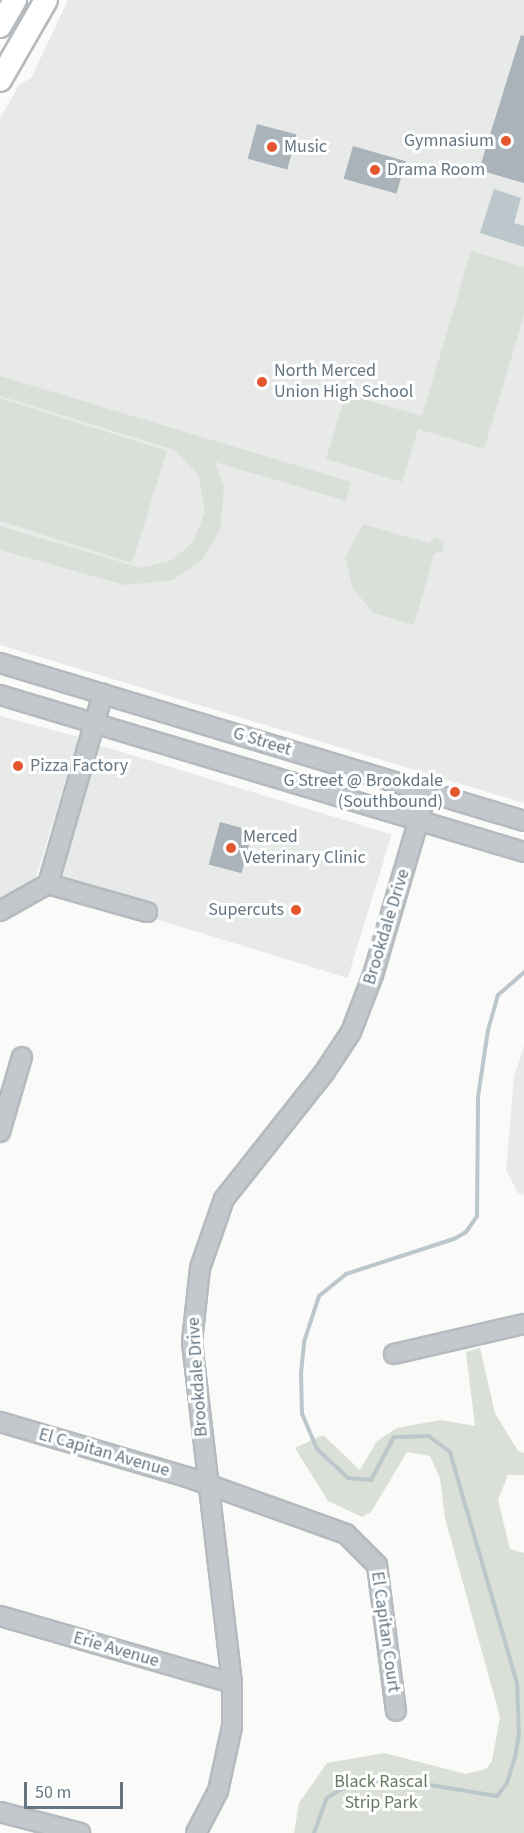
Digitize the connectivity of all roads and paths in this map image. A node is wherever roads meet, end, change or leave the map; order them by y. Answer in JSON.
{"nodes":[{"id":1,"x":15,"y":0,"type":"edge"},
{"id":2,"x":46,"y":0,"type":"edge"},
{"id":3,"x":0,"y":26,"type":"edge"},
{"id":4,"x":0,"y":33,"type":"edge"},
{"id":5,"x":20,"y":45,"type":"junction"},
{"id":6,"x":0,"y":80,"type":"edge"},
{"id":7,"x":0,"y":663,"type":"edge"},
{"id":8,"x":104,"y":694,"type":"junction"},
{"id":9,"x":0,"y":695,"type":"edge"},
{"id":10,"x":94,"y":723,"type":"junction"},
{"id":11,"x":427,"y":792,"type":"junction"},
{"id":12,"x":419,"y":821,"type":"junction"},
{"id":13,"x":524,"y":821,"type":"edge"},
{"id":14,"x":524,"y":852,"type":"edge"},
{"id":15,"x":48,"y":884,"type":"junction"},
{"id":16,"x":0,"y":911,"type":"edge"},
{"id":17,"x":147,"y":912,"type":"dead end"},
{"id":18,"x":22,"y":1057,"type":"dead end"},
{"id":19,"x":0,"y":1132,"type":"edge"},
{"id":20,"x":524,"y":1324,"type":"edge"},
{"id":21,"x":394,"y":1354,"type":"dead end"},
{"id":22,"x":0,"y":1422,"type":"edge"},
{"id":23,"x":207,"y":1484,"type":"junction"},
{"id":24,"x":0,"y":1616,"type":"edge"},
{"id":25,"x":232,"y":1683,"type":"junction"},
{"id":26,"x":396,"y":1711,"type":"dead end"},
{"id":27,"x":0,"y":1812,"type":"edge"},
{"id":28,"x":80,"y":1833,"type":"edge"},
{"id":29,"x":196,"y":1833,"type":"edge"}],
"edges":[{"from":1,"to":3,"type":"main road"},
{"from":2,"to":5,"type":"main road"},
{"from":4,"to":5,"type":"street"},
{"from":5,"to":6,"type":"main road"},
{"from":7,"to":8,"type":"street","name":"G Street"},
{"from":8,"to":10,"type":"street"},
{"from":8,"to":11,"type":"street","name":"G Street"},
{"from":9,"to":10,"type":"street","name":"G Street"},
{"from":10,"to":12,"type":"street","name":"G Street"},
{"from":10,"to":15,"type":"street"},
{"from":11,"to":12,"type":"street","name":"Brookdale Drive"},
{"from":11,"to":13,"type":"street","name":"G Street"},
{"from":12,"to":14,"type":"street","name":"G Street"},
{"from":12,"to":23,"type":"street","name":"Brookdale Drive"},
{"from":15,"to":16,"type":"street"},
{"from":15,"to":17,"type":"street"},
{"from":18,"to":19,"type":"street"},
{"from":20,"to":21,"type":"street"},
{"from":22,"to":23,"type":"street","name":"El Capitan Avenue"},
{"from":23,"to":25,"type":"street","name":"Brookdale Drive"},
{"from":23,"to":26,"type":"street","name":"El Capitan Court"},
{"from":24,"to":25,"type":"street","name":"Erie Avenue"},
{"from":25,"to":29,"type":"street","name":"Brookdale Drive"},
{"from":27,"to":28,"type":"street"}]}
